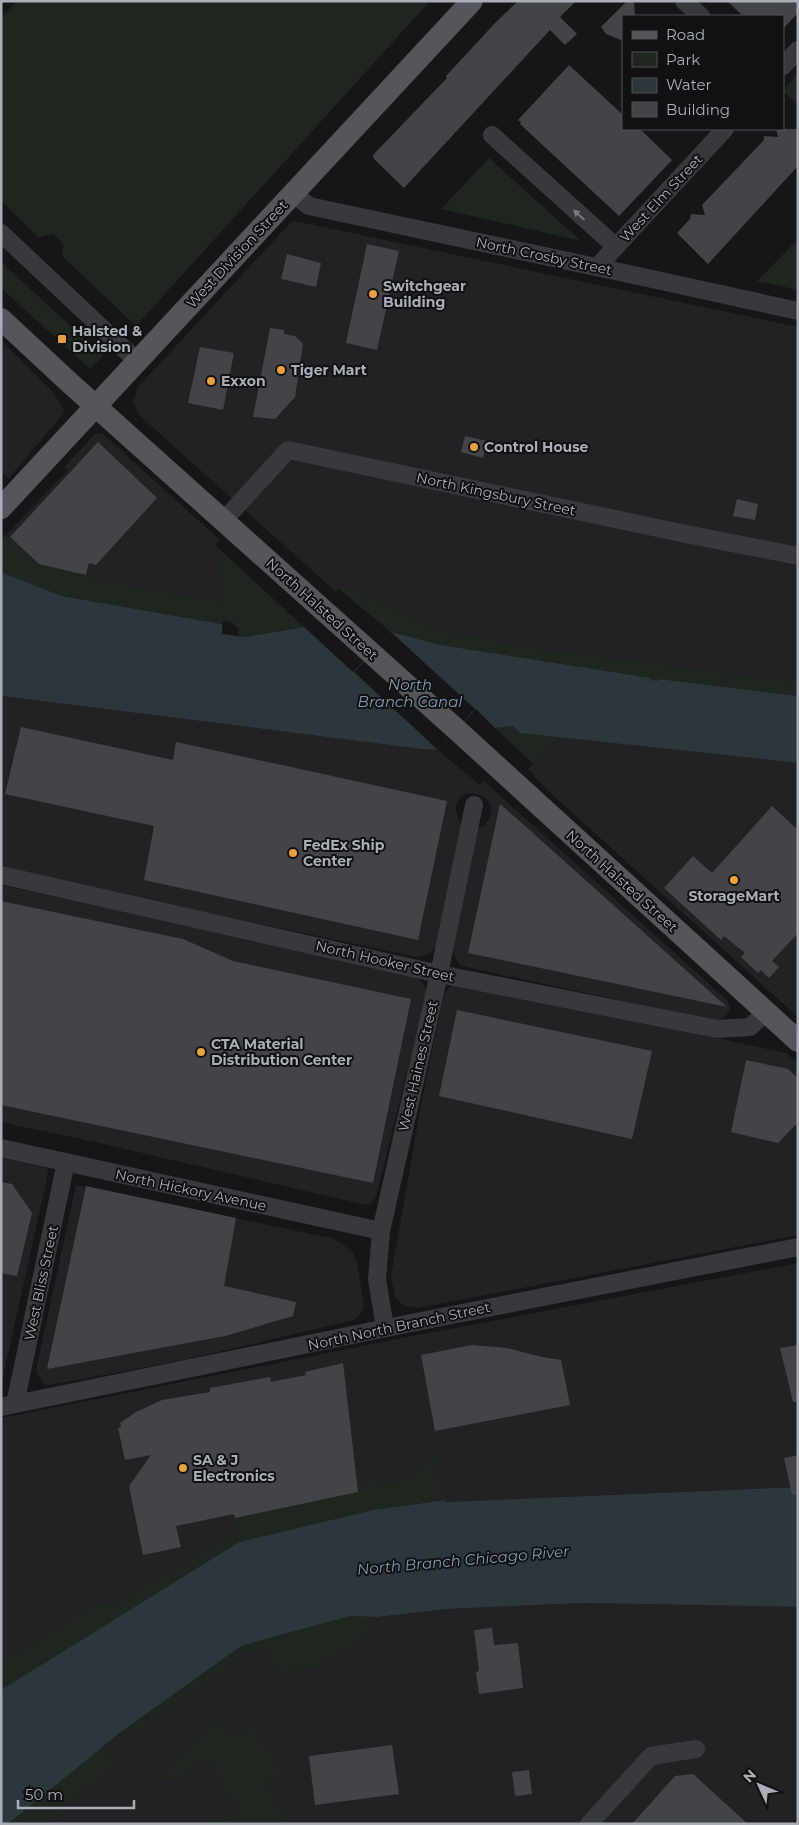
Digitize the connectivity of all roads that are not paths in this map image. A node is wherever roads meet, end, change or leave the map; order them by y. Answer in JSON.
{"nodes":[{"id":1,"x":472,"y":1,"type":"edge"},
{"id":2,"x":684,"y":1,"type":"edge"},
{"id":3,"x":700,"y":15,"type":"edge"},
{"id":4,"x":798,"y":50,"type":"edge"},
{"id":5,"x":784,"y":65,"type":"edge"},
{"id":6,"x":724,"y":130,"type":"edge"},
{"id":7,"x":492,"y":136,"type":"dead end"},
{"id":8,"x":293,"y":194,"type":"junction"},
{"id":9,"x":1,"y":232,"type":"edge"},
{"id":10,"x":616,"y":247,"type":"junction"},
{"id":11,"x":597,"y":267,"type":"junction"},
{"id":12,"x":798,"y":312,"type":"edge"},
{"id":13,"x":1,"y":319,"type":"edge"},
{"id":14,"x":138,"y":361,"type":"junction"},
{"id":15,"x":96,"y":406,"type":"junction"},
{"id":16,"x":1,"y":508,"type":"edge"},
{"id":17,"x":223,"y":520,"type":"junction"},
{"id":18,"x":798,"y":556,"type":"edge"},
{"id":19,"x":474,"y":805,"type":"dead end"},
{"id":20,"x":1,"y":874,"type":"edge"},
{"id":21,"x":440,"y":974,"type":"junction"},
{"id":22,"x":766,"y":1012,"type":"junction"},
{"id":23,"x":798,"y":1041,"type":"edge"},
{"id":24,"x":1,"y":1148,"type":"edge"},
{"id":25,"x":66,"y":1162,"type":"junction"},
{"id":26,"x":381,"y":1231,"type":"junction"},
{"id":27,"x":798,"y":1247,"type":"edge"},
{"id":28,"x":385,"y":1328,"type":"junction"},
{"id":29,"x":5,"y":1406,"type":"edge"},
{"id":30,"x":696,"y":1748,"type":"dead end"},
{"id":31,"x":589,"y":1824,"type":"edge"}],
"edges":[{"from":1,"to":8,"type":"main road","name":"West Division Street"},
{"from":2,"to":3,"type":"street"},
{"from":4,"to":5,"type":"street"},
{"from":6,"to":10,"type":"street","name":"West Elm Street"},
{"from":10,"to":7,"type":"street","one_way":true},
{"from":8,"to":11,"type":"street","name":"North Crosby Street"},
{"from":8,"to":14,"type":"main road","name":"West Division Street"},
{"from":9,"to":14,"type":"street"},
{"from":10,"to":11,"type":"street","name":"West Elm Street"},
{"from":11,"to":12,"type":"street","name":"North Crosby Street"},
{"from":13,"to":15,"type":"main road","name":"North Halsted Street"},
{"from":14,"to":15,"type":"main road","name":"West Division Street"},
{"from":15,"to":16,"type":"main road","name":"West Division Street"},
{"from":15,"to":17,"type":"main road","name":"North Halsted Street"},
{"from":17,"to":18,"type":"street","name":"North Kingsbury Street"},
{"from":17,"to":22,"type":"main road","name":"North Halsted Street"},
{"from":19,"to":21,"type":"street","name":"West Haines Street"},
{"from":20,"to":21,"type":"street","name":"North Hooker Street"},
{"from":21,"to":22,"type":"street","name":"North Hooker Street"},
{"from":21,"to":26,"type":"street","name":"West Haines Street"},
{"from":22,"to":23,"type":"main road","name":"North Halsted Street"},
{"from":24,"to":25,"type":"street","name":"North Hickory Avenue"},
{"from":25,"to":26,"type":"street","name":"North Hickory Avenue"},
{"from":25,"to":29,"type":"street","name":"West Bliss Street"},
{"from":26,"to":28,"type":"street","name":"West Haines Street"},
{"from":27,"to":28,"type":"street","name":"North North Branch Street"},
{"from":28,"to":29,"type":"street","name":"North North Branch Street"},
{"from":30,"to":31,"type":"street"}]}
